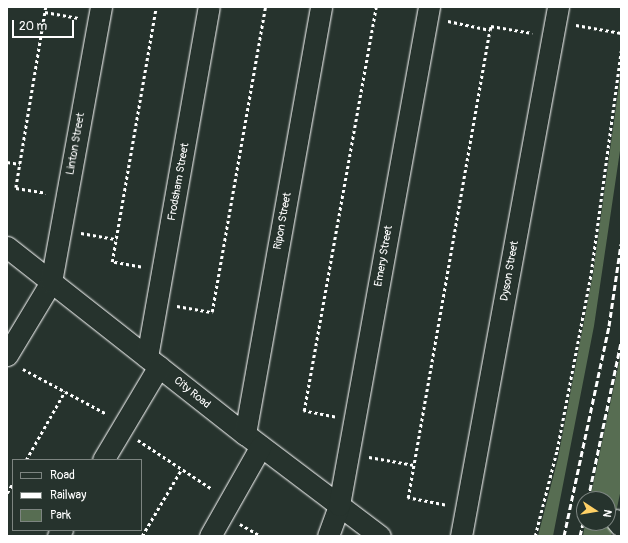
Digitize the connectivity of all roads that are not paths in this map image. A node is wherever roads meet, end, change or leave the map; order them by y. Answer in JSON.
{"nodes":[{"id":1,"x":210,"y":7,"type":"edge"},
{"id":2,"x":321,"y":7,"type":"edge"},
{"id":3,"x":428,"y":12,"type":"edge"},
{"id":4,"x":100,"y":14,"type":"edge"},
{"id":5,"x":555,"y":22,"type":"edge"},
{"id":6,"x":7,"y":247,"type":"edge"},
{"id":7,"x":51,"y":282,"type":"junction"},
{"id":8,"x":13,"y":361,"type":"edge"},
{"id":9,"x":153,"y":362,"type":"junction"},
{"id":10,"x":253,"y":440,"type":"junction"},
{"id":11,"x":104,"y":459,"type":"edge"},
{"id":12,"x":339,"y":505,"type":"junction"},
{"id":13,"x":210,"y":536,"type":"edge"},
{"id":14,"x":328,"y":536,"type":"edge"},
{"id":15,"x":380,"y":536,"type":"edge"},
{"id":16,"x":461,"y":536,"type":"edge"}],
"edges":[{"from":1,"to":9,"type":"street","name":"Frodsham Street"},
{"from":2,"to":10,"type":"street","name":"Ripon Street"},
{"from":3,"to":12,"type":"street","name":"Emery Street"},
{"from":4,"to":7,"type":"street","name":"Linton Street"},
{"from":5,"to":16,"type":"street","name":"Dyson Street"},
{"from":6,"to":7,"type":"street","name":"City Road"},
{"from":7,"to":8,"type":"street"},
{"from":7,"to":9,"type":"street","name":"City Road"},
{"from":9,"to":10,"type":"street","name":"City Road"},
{"from":9,"to":11,"type":"street","name":"Frodsham Street"},
{"from":10,"to":12,"type":"street","name":"City Road"},
{"from":10,"to":13,"type":"street","name":"Ripon Street"},
{"from":12,"to":14,"type":"street","name":"Emery Street"},
{"from":12,"to":15,"type":"street","name":"City Road"}]}
